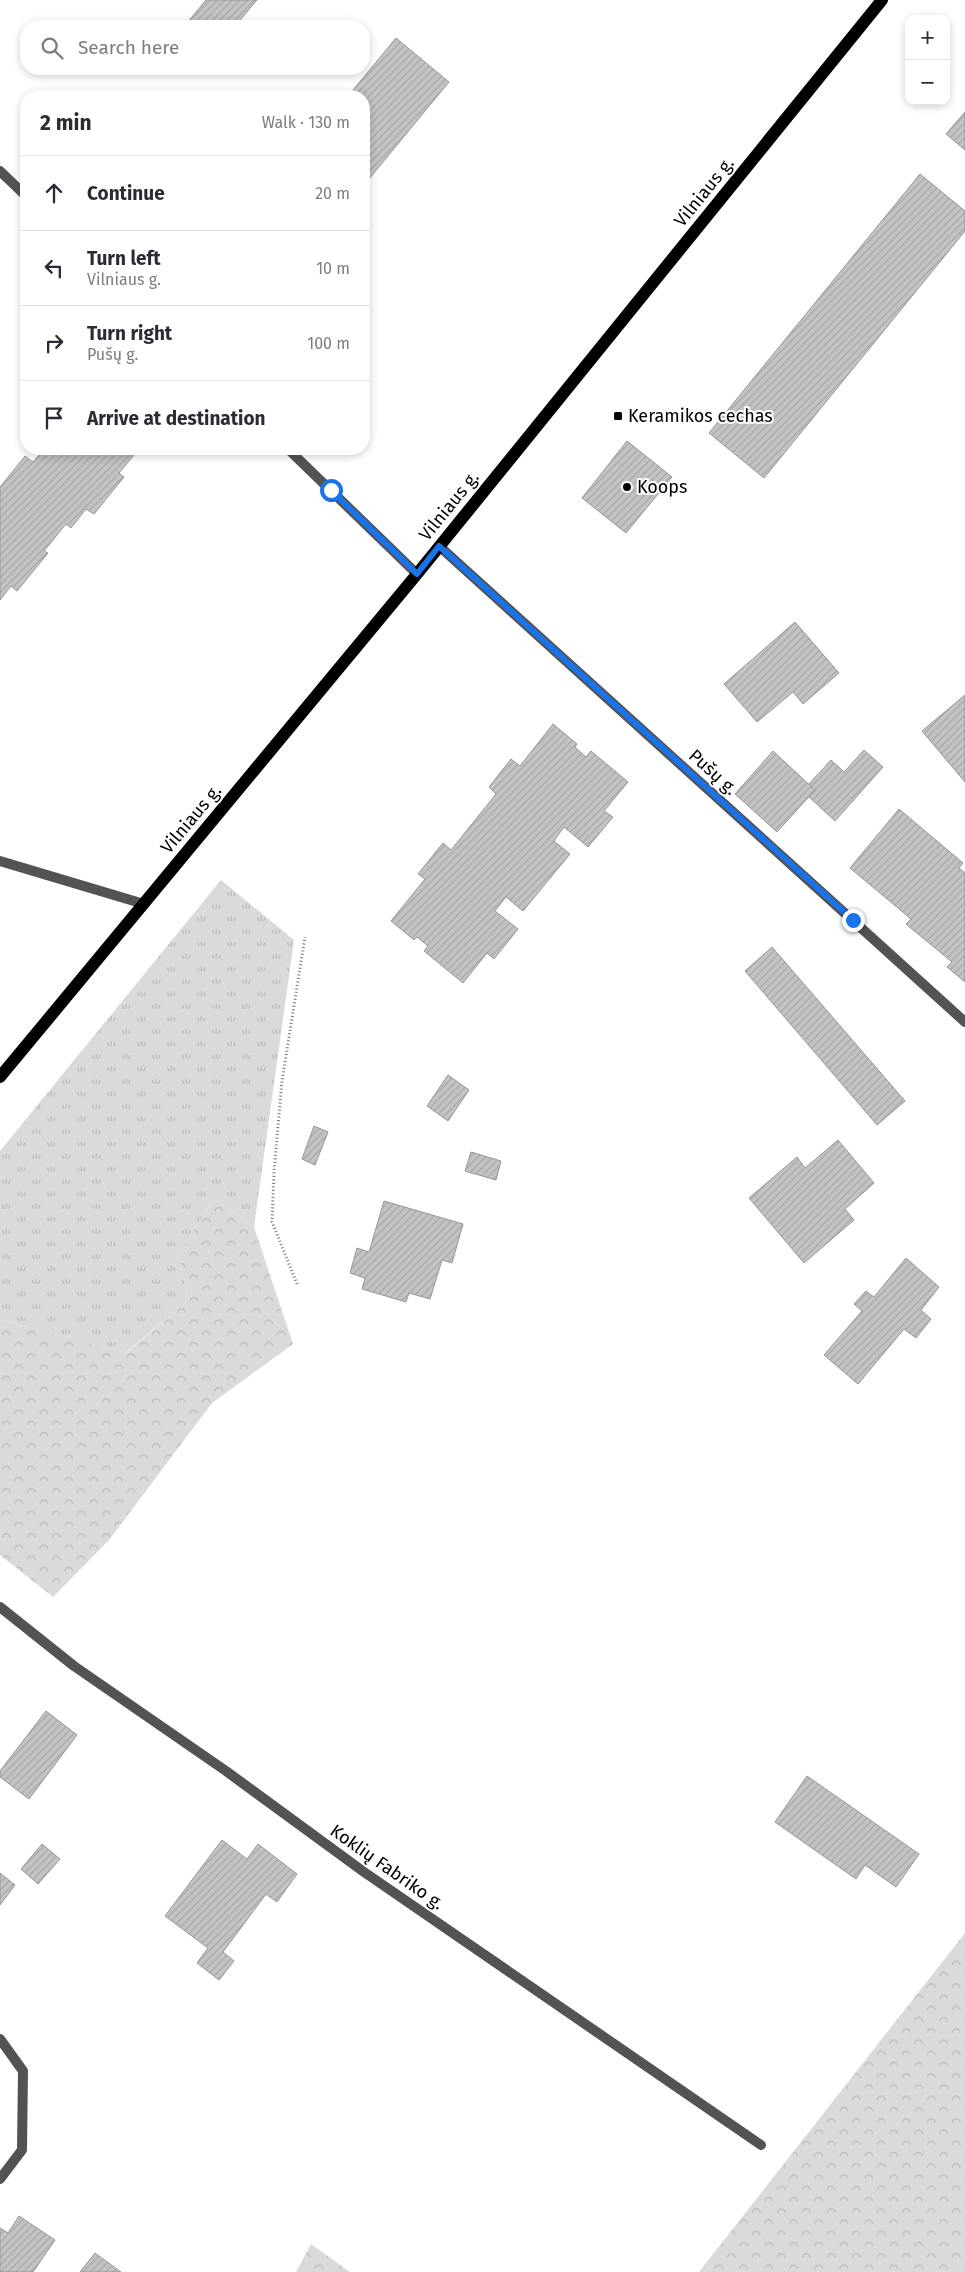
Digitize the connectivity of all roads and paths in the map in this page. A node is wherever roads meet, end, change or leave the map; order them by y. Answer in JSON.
{"nodes":[{"id":1,"x":882,"y":0,"type":"edge"},
{"id":2,"x":0,"y":171,"type":"edge"},
{"id":3,"x":20,"y":190,"type":"edge"},
{"id":4,"x":294,"y":455,"type":"edge"},
{"id":5,"x":439,"y":546,"type":"junction"},
{"id":6,"x":417,"y":574,"type":"junction"},
{"id":7,"x":0,"y":861,"type":"edge"},
{"id":8,"x":144,"y":904,"type":"junction"},
{"id":9,"x":304,"y":936,"type":"dead end"},
{"id":10,"x":965,"y":1022,"type":"edge"},
{"id":11,"x":0,"y":1077,"type":"edge"},
{"id":12,"x":297,"y":1284,"type":"dead end"},
{"id":13,"x":0,"y":1607,"type":"edge"},
{"id":14,"x":0,"y":2039,"type":"edge"},
{"id":15,"x":760,"y":2145,"type":"dead end"},
{"id":16,"x":0,"y":2178,"type":"edge"}],
"edges":[{"from":1,"to":5,"type":"main road","name":"Vilniaus g."},
{"from":2,"to":3,"type":"street"},
{"from":4,"to":6,"type":"street"},
{"from":5,"to":6,"type":"main road","name":"Vilniaus g."},
{"from":5,"to":10,"type":"street","name":"Pušų g."},
{"from":6,"to":8,"type":"main road","name":"Vilniaus g."},
{"from":7,"to":8,"type":"street"},
{"from":8,"to":11,"type":"main road","name":"Vilniaus g."},
{"from":9,"to":12,"type":"path"},
{"from":13,"to":15,"type":"street","name":"Koklių Fabriko g."},
{"from":14,"to":16,"type":"street"}]}
